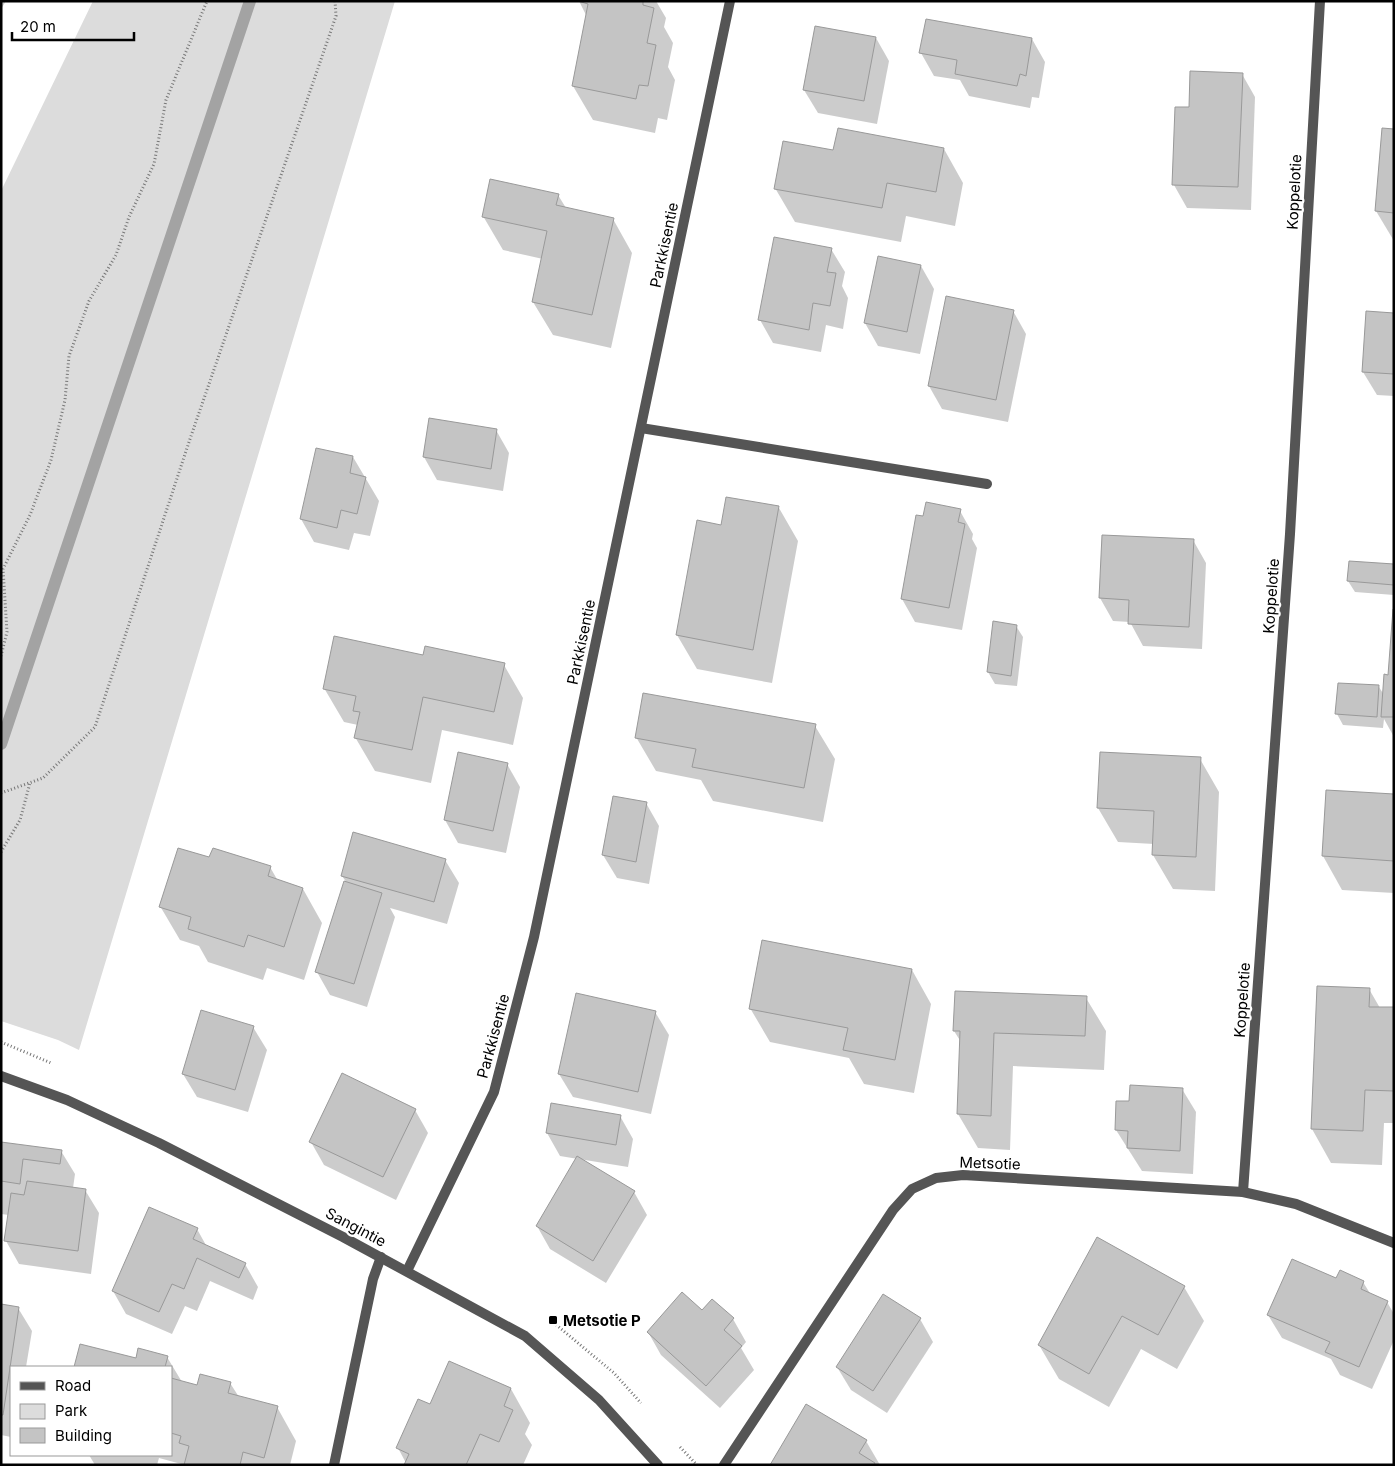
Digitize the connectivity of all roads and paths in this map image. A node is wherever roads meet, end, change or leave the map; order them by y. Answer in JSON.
{"nodes":[{"id":1,"x":207,"y":1,"type":"edge"},
{"id":2,"x":335,"y":1,"type":"edge"},
{"id":3,"x":730,"y":1,"type":"edge"},
{"id":4,"x":1320,"y":1,"type":"edge"},
{"id":5,"x":641,"y":428,"type":"junction"},
{"id":6,"x":987,"y":484,"type":"dead end"},
{"id":7,"x":1,"y":656,"type":"edge"},
{"id":8,"x":30,"y":782,"type":"junction"},
{"id":9,"x":1,"y":792,"type":"edge"},
{"id":10,"x":1,"y":852,"type":"edge"},
{"id":11,"x":1,"y":1076,"type":"edge"},
{"id":12,"x":1243,"y":1192,"type":"junction"},
{"id":13,"x":1394,"y":1244,"type":"edge"},
{"id":14,"x":381,"y":1257,"type":"junction"},
{"id":15,"x":407,"y":1271,"type":"junction"},
{"id":16,"x":334,"y":1465,"type":"edge"},
{"id":17,"x":658,"y":1465,"type":"edge"},
{"id":18,"x":724,"y":1465,"type":"edge"}],
"edges":[{"from":1,"to":7,"type":"path"},
{"from":2,"to":8,"type":"path"},
{"from":3,"to":5,"type":"street","name":"Parkkisentie"},
{"from":4,"to":12,"type":"street","name":"Koppelotie"},
{"from":5,"to":6,"type":"street"},
{"from":5,"to":15,"type":"street","name":"Parkkisentie"},
{"from":8,"to":9,"type":"path"},
{"from":8,"to":10,"type":"path"},
{"from":11,"to":14,"type":"street","name":"Sangintie"},
{"from":12,"to":13,"type":"street","name":"Metsotie"},
{"from":12,"to":18,"type":"street","name":"Metsotie"},
{"from":14,"to":15,"type":"street","name":"Sangintie"},
{"from":14,"to":16,"type":"street"},
{"from":15,"to":17,"type":"street","name":"Sangintie"}]}
